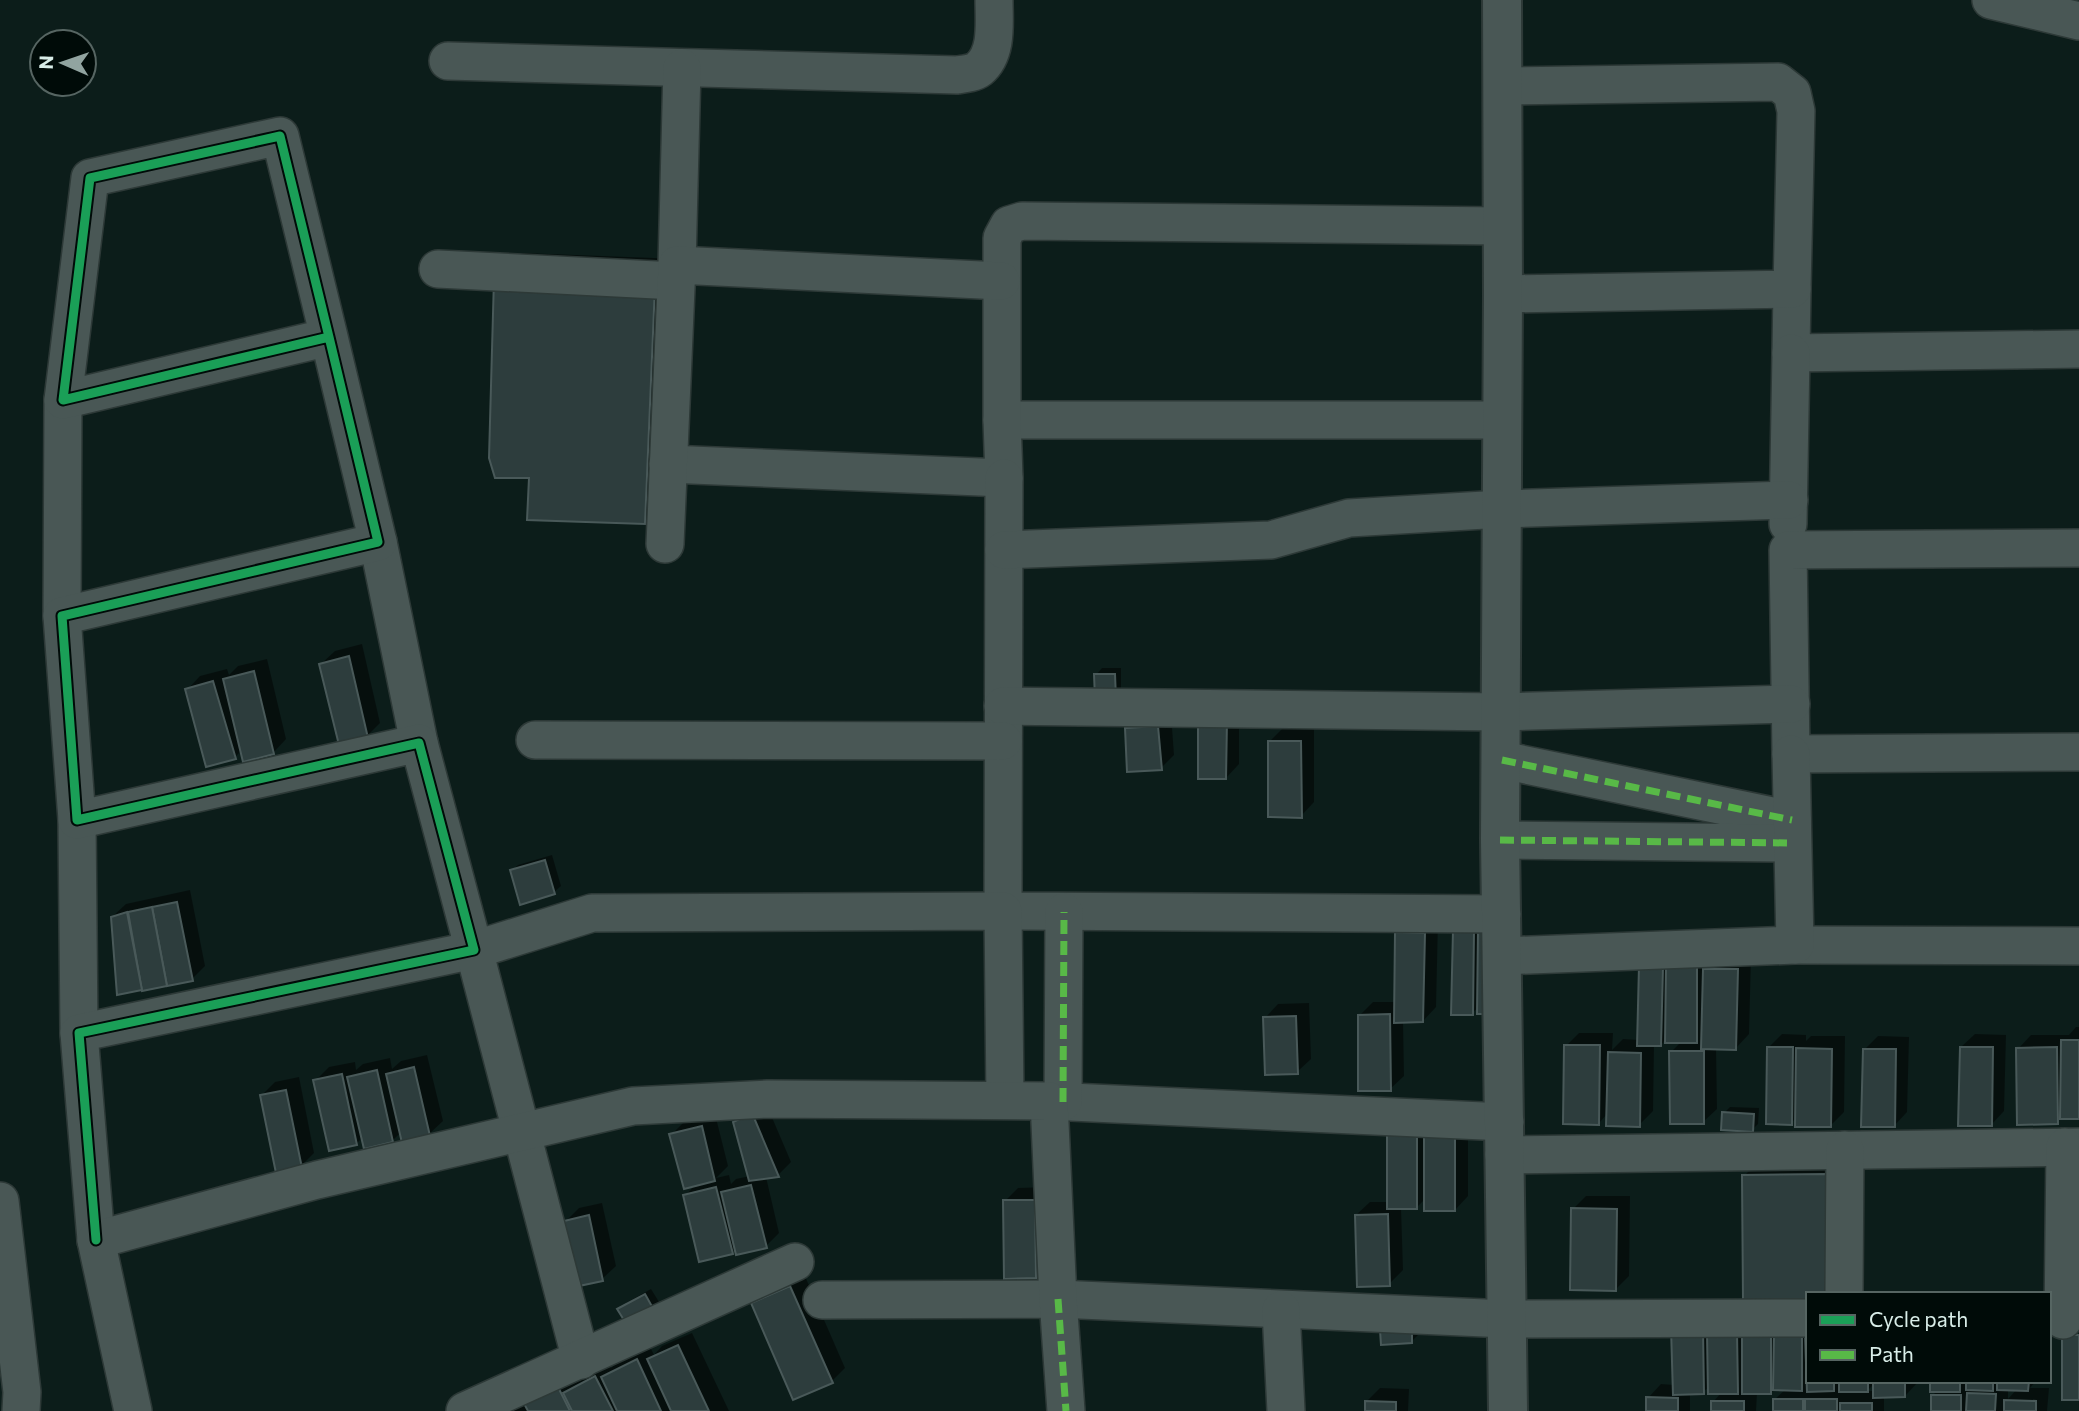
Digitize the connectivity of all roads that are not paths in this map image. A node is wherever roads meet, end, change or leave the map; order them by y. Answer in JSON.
{"nodes":[{"id":1,"x":994,"y":0,"type":"edge"},
{"id":2,"x":1502,"y":0,"type":"edge"},
{"id":3,"x":1991,"y":0,"type":"edge"},
{"id":4,"x":2079,"y":21,"type":"edge"},
{"id":5,"x":448,"y":61,"type":"dead end"},
{"id":6,"x":682,"y":68,"type":"junction"},
{"id":7,"x":1503,"y":86,"type":"junction"},
{"id":8,"x":1502,"y":226,"type":"junction"},
{"id":9,"x":438,"y":269,"type":"dead end"},
{"id":10,"x":676,"y":273,"type":"junction"},
{"id":11,"x":1001,"y":281,"type":"junction"},
{"id":12,"x":1792,"y":289,"type":"junction"},
{"id":13,"x":1503,"y":294,"type":"junction"},
{"id":14,"x":329,"y":337,"type":"junction"},
{"id":15,"x":2079,"y":349,"type":"edge"},
{"id":16,"x":1791,"y":352,"type":"junction"},
{"id":17,"x":63,"y":400,"type":"junction"},
{"id":18,"x":1502,"y":419,"type":"junction"},
{"id":19,"x":1002,"y":420,"type":"junction"},
{"id":20,"x":668,"y":464,"type":"junction"},
{"id":21,"x":1004,"y":478,"type":"junction"},
{"id":22,"x":1789,"y":500,"type":"junction"},
{"id":23,"x":1502,"y":509,"type":"junction"},
{"id":24,"x":377,"y":542,"type":"junction"},
{"id":25,"x":665,"y":544,"type":"dead end"},
{"id":26,"x":2079,"y":548,"type":"edge"},
{"id":27,"x":1004,"y":550,"type":"junction"},
{"id":28,"x":1788,"y":550,"type":"junction"},
{"id":29,"x":62,"y":616,"type":"junction"},
{"id":30,"x":1791,"y":704,"type":"junction"},
{"id":31,"x":1501,"y":712,"type":"junction"},
{"id":32,"x":1003,"y":724,"type":"junction"},
{"id":33,"x":535,"y":740,"type":"dead end"},
{"id":34,"x":419,"y":743,"type":"junction"},
{"id":35,"x":2079,"y":752,"type":"edge"},
{"id":36,"x":1791,"y":754,"type":"junction"},
{"id":37,"x":1502,"y":760,"type":"junction"},
{"id":38,"x":77,"y":820,"type":"junction"},
{"id":39,"x":1792,"y":831,"type":"junction"},
{"id":40,"x":1500,"y":840,"type":"junction"},
{"id":41,"x":1003,"y":911,"type":"junction"},
{"id":42,"x":1064,"y":912,"type":"junction"},
{"id":43,"x":1502,"y":914,"type":"junction"},
{"id":44,"x":1795,"y":945,"type":"junction"},
{"id":45,"x":2079,"y":946,"type":"edge"},
{"id":46,"x":474,"y":950,"type":"junction"},
{"id":47,"x":1503,"y":956,"type":"junction"},
{"id":48,"x":79,"y":1033,"type":"junction"},
{"id":49,"x":1005,"y":1099,"type":"junction"},
{"id":50,"x":1056,"y":1101,"type":"junction"},
{"id":51,"x":521,"y":1133,"type":"junction"},
{"id":52,"x":1504,"y":1139,"type":"junction"},
{"id":53,"x":2072,"y":1147,"type":"edge"},
{"id":54,"x":1845,"y":1150,"type":"junction"},
{"id":55,"x":0,"y":1200,"type":"edge"},
{"id":56,"x":96,"y":1240,"type":"junction"},
{"id":57,"x":795,"y":1262,"type":"dead end"},
{"id":58,"x":1844,"y":1292,"type":"edge"},
{"id":59,"x":1058,"y":1299,"type":"junction"},
{"id":60,"x":822,"y":1300,"type":"dead end"},
{"id":61,"x":1281,"y":1310,"type":"junction"},
{"id":62,"x":1806,"y":1318,"type":"edge"},
{"id":63,"x":1507,"y":1319,"type":"junction"},
{"id":64,"x":2064,"y":1320,"type":"edge"},
{"id":65,"x":581,"y":1360,"type":"junction"},
{"id":66,"x":21,"y":1411,"type":"edge"},
{"id":67,"x":133,"y":1411,"type":"edge"},
{"id":68,"x":465,"y":1411,"type":"edge"},
{"id":69,"x":1066,"y":1411,"type":"edge"},
{"id":70,"x":1286,"y":1411,"type":"edge"},
{"id":71,"x":1508,"y":1411,"type":"edge"}],
"edges":[{"from":1,"to":6,"type":"street"},
{"from":2,"to":7,"type":"street"},
{"from":3,"to":4,"type":"street"},
{"from":5,"to":6,"type":"street"},
{"from":6,"to":10,"type":"street"},
{"from":7,"to":8,"type":"street"},
{"from":7,"to":12,"type":"street"},
{"from":8,"to":11,"type":"street"},
{"from":8,"to":13,"type":"street"},
{"from":9,"to":10,"type":"street"},
{"from":10,"to":11,"type":"street"},
{"from":10,"to":20,"type":"street"},
{"from":11,"to":19,"type":"street"},
{"from":12,"to":13,"type":"street"},
{"from":12,"to":16,"type":"street"},
{"from":13,"to":18,"type":"street"},
{"from":14,"to":17,"type":"street"},
{"from":14,"to":17,"type":"street"},
{"from":14,"to":24,"type":"street"},
{"from":15,"to":16,"type":"street"},
{"from":16,"to":22,"type":"street"},
{"from":17,"to":29,"type":"street"},
{"from":18,"to":19,"type":"street"},
{"from":18,"to":23,"type":"street"},
{"from":19,"to":21,"type":"street"},
{"from":20,"to":21,"type":"street"},
{"from":20,"to":25,"type":"street"},
{"from":21,"to":27,"type":"street"},
{"from":22,"to":23,"type":"street"},
{"from":22,"to":28,"type":"street"},
{"from":23,"to":27,"type":"street"},
{"from":23,"to":31,"type":"street"},
{"from":24,"to":29,"type":"street"},
{"from":24,"to":34,"type":"street"},
{"from":26,"to":28,"type":"street"},
{"from":27,"to":32,"type":"street"},
{"from":28,"to":30,"type":"street"},
{"from":29,"to":38,"type":"street"},
{"from":30,"to":31,"type":"street"},
{"from":30,"to":36,"type":"street"},
{"from":31,"to":32,"type":"street"},
{"from":31,"to":37,"type":"street"},
{"from":32,"to":33,"type":"street"},
{"from":32,"to":41,"type":"street"},
{"from":34,"to":38,"type":"street"},
{"from":34,"to":46,"type":"street"},
{"from":35,"to":36,"type":"street"},
{"from":36,"to":39,"type":"street"},
{"from":37,"to":39,"type":"street"},
{"from":37,"to":40,"type":"street"},
{"from":38,"to":48,"type":"street"},
{"from":39,"to":40,"type":"street"},
{"from":39,"to":44,"type":"street"},
{"from":40,"to":43,"type":"street"},
{"from":41,"to":42,"type":"street"},
{"from":41,"to":46,"type":"street"},
{"from":41,"to":49,"type":"street"},
{"from":42,"to":43,"type":"street"},
{"from":42,"to":50,"type":"street"},
{"from":43,"to":47,"type":"street"},
{"from":44,"to":45,"type":"street"},
{"from":44,"to":47,"type":"street"},
{"from":46,"to":48,"type":"street"},
{"from":46,"to":51,"type":"street"},
{"from":47,"to":52,"type":"street"},
{"from":48,"to":56,"type":"street"},
{"from":49,"to":50,"type":"street"},
{"from":49,"to":51,"type":"street"},
{"from":50,"to":52,"type":"street"},
{"from":50,"to":59,"type":"street"},
{"from":51,"to":56,"type":"street"},
{"from":51,"to":65,"type":"street"},
{"from":52,"to":54,"type":"street"},
{"from":52,"to":63,"type":"street"},
{"from":53,"to":54,"type":"street"},
{"from":53,"to":64,"type":"street"},
{"from":54,"to":58,"type":"street"},
{"from":55,"to":66,"type":"street"},
{"from":56,"to":67,"type":"street"},
{"from":57,"to":65,"type":"street"},
{"from":59,"to":60,"type":"street"},
{"from":59,"to":61,"type":"street"},
{"from":59,"to":69,"type":"street"},
{"from":61,"to":63,"type":"street"},
{"from":61,"to":70,"type":"street"},
{"from":62,"to":63,"type":"street"},
{"from":63,"to":71,"type":"street"},
{"from":65,"to":68,"type":"street"}]}
